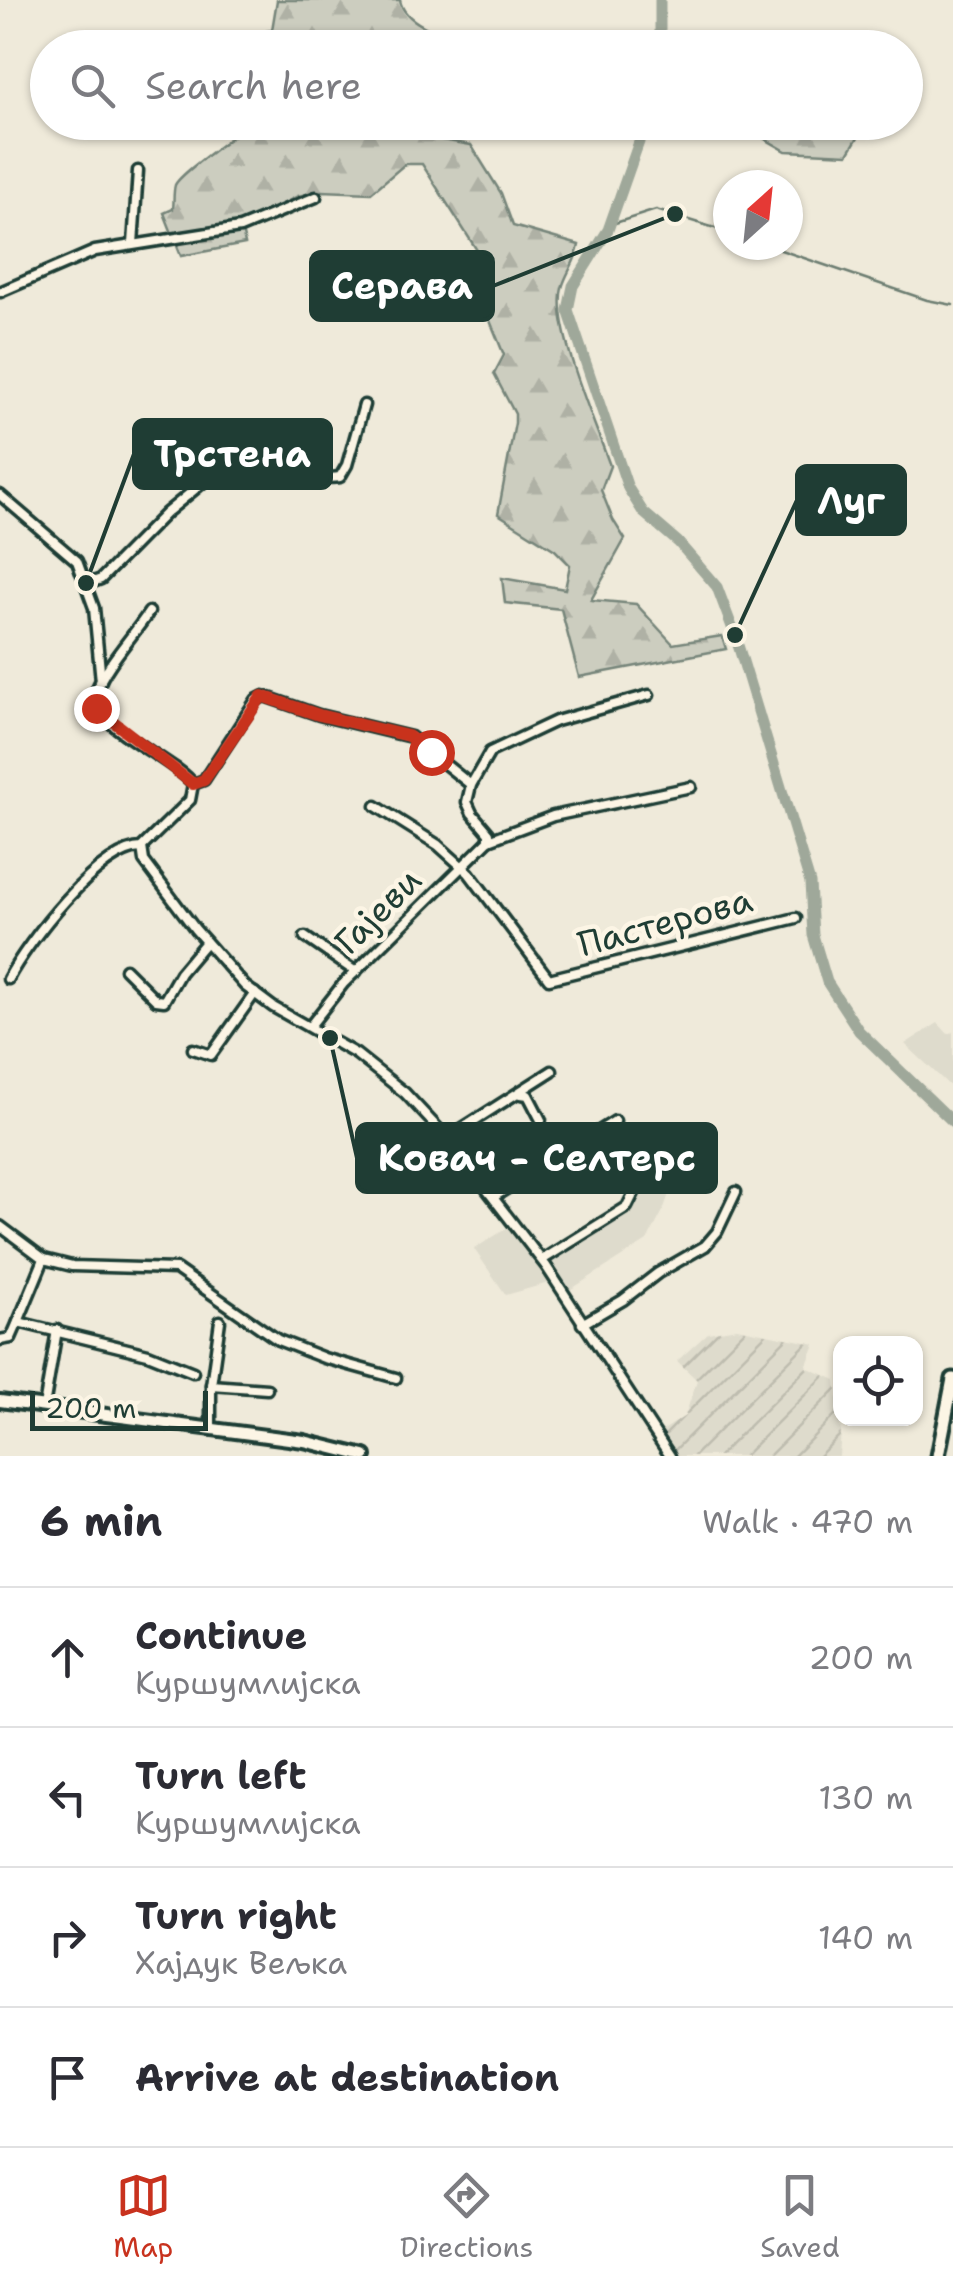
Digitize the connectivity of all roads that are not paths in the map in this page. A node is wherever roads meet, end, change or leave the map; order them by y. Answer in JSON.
{"nodes":[{"id":1,"x":138,"y":171,"type":"dead end"},
{"id":2,"x":316,"y":198,"type":"dead end"},
{"id":3,"x":133,"y":244,"type":"junction"},
{"id":4,"x":0,"y":292,"type":"edge"},
{"id":5,"x":364,"y":406,"type":"dead end"},
{"id":6,"x":0,"y":494,"type":"edge"},
{"id":7,"x":88,"y":584,"type":"junction"},
{"id":8,"x":149,"y":612,"type":"dead end"},
{"id":9,"x":101,"y":682,"type":"junction"},
{"id":10,"x":650,"y":695,"type":"dead end"},
{"id":11,"x":193,"y":784,"type":"junction"},
{"id":12,"x":472,"y":784,"type":"junction"},
{"id":13,"x":691,"y":787,"type":"dead end"},
{"id":14,"x":376,"y":806,"type":"dead end"},
{"id":15,"x":489,"y":840,"type":"junction"},
{"id":16,"x":142,"y":848,"type":"junction"},
{"id":17,"x":461,"y":867,"type":"junction"},
{"id":18,"x":796,"y":918,"type":"dead end"},
{"id":19,"x":304,"y":937,"type":"dead end"},
{"id":20,"x":206,"y":942,"type":"junction"},
{"id":21,"x":125,"y":969,"type":"dead end"},
{"id":22,"x":356,"y":972,"type":"junction"},
{"id":23,"x":8,"y":979,"type":"dead end"},
{"id":24,"x":255,"y":993,"type":"junction"},
{"id":25,"x":310,"y":1026,"type":"junction"},
{"id":26,"x":193,"y":1048,"type":"dead end"},
{"id":27,"x":552,"y":1071,"type":"dead end"},
{"id":28,"x":520,"y":1094,"type":"junction"},
{"id":29,"x":541,"y":1120,"type":"dead end"},
{"id":30,"x":615,"y":1122,"type":"dead end"},
{"id":31,"x":447,"y":1138,"type":"junction"},
{"id":32,"x":632,"y":1165,"type":"dead end"},
{"id":33,"x":736,"y":1192,"type":"dead end"},
{"id":34,"x":495,"y":1196,"type":"junction"},
{"id":35,"x":0,"y":1226,"type":"edge"},
{"id":36,"x":44,"y":1259,"type":"junction"},
{"id":37,"x":542,"y":1260,"type":"junction"},
{"id":38,"x":220,"y":1321,"type":"dead end"},
{"id":39,"x":18,"y":1322,"type":"junction"},
{"id":40,"x":582,"y":1324,"type":"junction"},
{"id":41,"x":56,"y":1330,"type":"junction"},
{"id":42,"x":0,"y":1340,"type":"edge"},
{"id":43,"x":193,"y":1372,"type":"dead end"},
{"id":44,"x":396,"y":1378,"type":"dead end"},
{"id":45,"x":953,"y":1378,"type":"edge"},
{"id":46,"x":211,"y":1385,"type":"junction"},
{"id":47,"x":267,"y":1390,"type":"dead end"},
{"id":48,"x":0,"y":1401,"type":"edge"},
{"id":49,"x":44,"y":1407,"type":"junction"},
{"id":50,"x":211,"y":1428,"type":"junction"},
{"id":51,"x":365,"y":1456,"type":"edge"},
{"id":52,"x":670,"y":1456,"type":"edge"},
{"id":53,"x":938,"y":1456,"type":"edge"}],
"edges":[{"from":1,"to":3,"type":"street"},
{"from":2,"to":3,"type":"street"},
{"from":3,"to":4,"type":"street"},
{"from":5,"to":7,"type":"street"},
{"from":6,"to":7,"type":"street"},
{"from":7,"to":9,"type":"street"},
{"from":8,"to":9,"type":"street"},
{"from":9,"to":11,"type":"street"},
{"from":10,"to":12,"type":"street"},
{"from":11,"to":12,"type":"street"},
{"from":11,"to":16,"type":"street"},
{"from":12,"to":15,"type":"street"},
{"from":13,"to":15,"type":"street"},
{"from":14,"to":17,"type":"street"},
{"from":15,"to":17,"type":"street","name":"Гајеви"},
{"from":16,"to":20,"type":"street"},
{"from":16,"to":23,"type":"street"},
{"from":17,"to":18,"type":"street","name":"Пастерова"},
{"from":17,"to":22,"type":"street","name":"Гајеви"},
{"from":19,"to":22,"type":"street"},
{"from":20,"to":21,"type":"street"},
{"from":20,"to":24,"type":"street"},
{"from":22,"to":25,"type":"street","name":"Гајеви"},
{"from":24,"to":25,"type":"street"},
{"from":24,"to":26,"type":"street"},
{"from":25,"to":31,"type":"street"},
{"from":27,"to":28,"type":"street"},
{"from":28,"to":29,"type":"street"},
{"from":28,"to":31,"type":"street"},
{"from":30,"to":34,"type":"street"},
{"from":31,"to":34,"type":"street"},
{"from":32,"to":37,"type":"street"},
{"from":33,"to":40,"type":"street"},
{"from":34,"to":37,"type":"street"},
{"from":35,"to":36,"type":"street"},
{"from":36,"to":39,"type":"street"},
{"from":36,"to":44,"type":"street"},
{"from":37,"to":40,"type":"street"},
{"from":38,"to":46,"type":"street"},
{"from":39,"to":41,"type":"street"},
{"from":39,"to":42,"type":"street"},
{"from":40,"to":52,"type":"street"},
{"from":41,"to":43,"type":"street"},
{"from":41,"to":49,"type":"street"},
{"from":45,"to":53,"type":"main road"},
{"from":46,"to":47,"type":"street"},
{"from":46,"to":50,"type":"street"},
{"from":48,"to":49,"type":"main road"},
{"from":49,"to":50,"type":"main road"},
{"from":50,"to":51,"type":"main road"}]}
